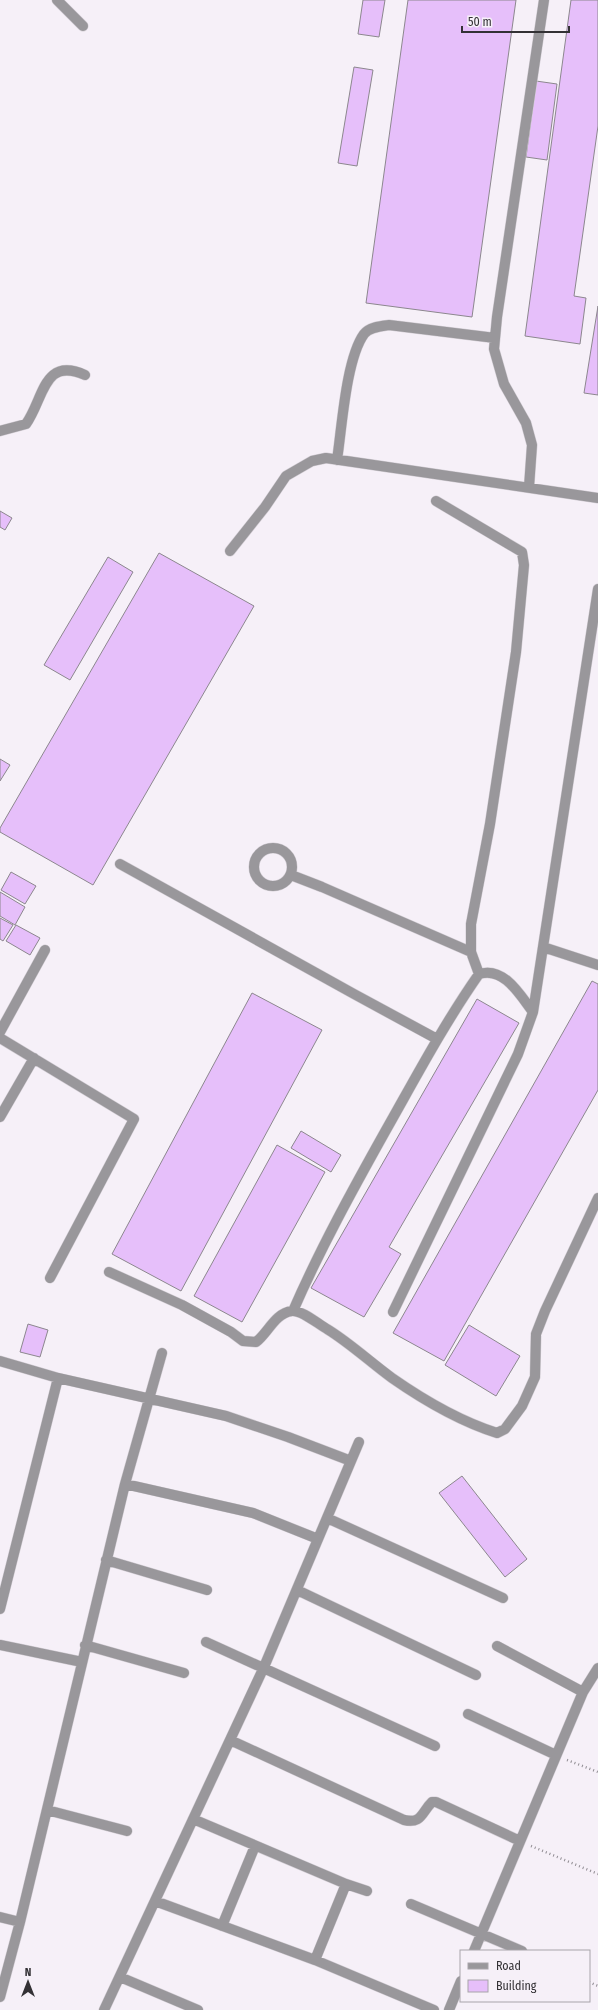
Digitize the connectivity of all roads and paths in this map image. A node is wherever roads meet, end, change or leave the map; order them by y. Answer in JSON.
{"nodes":[{"id":1,"x":57,"y":0,"type":"edge"},
{"id":2,"x":544,"y":0,"type":"edge"},
{"id":3,"x":83,"y":26,"type":"dead end"},
{"id":4,"x":495,"y":338,"type":"junction"},
{"id":5,"x":85,"y":375,"type":"dead end"},
{"id":6,"x":0,"y":432,"type":"edge"},
{"id":7,"x":337,"y":460,"type":"junction"},
{"id":8,"x":529,"y":487,"type":"junction"},
{"id":9,"x":598,"y":498,"type":"edge"},
{"id":10,"x":436,"y":501,"type":"dead end"},
{"id":11,"x":230,"y":551,"type":"dead end"},
{"id":12,"x":598,"y":589,"type":"edge"},
{"id":13,"x":596,"y":617,"type":"edge"},
{"id":14,"x":120,"y":864,"type":"dead end"},
{"id":15,"x":291,"y":875,"type":"dead end"},
{"id":16,"x":543,"y":947,"type":"junction"},
{"id":17,"x":45,"y":950,"type":"dead end"},
{"id":18,"x":472,"y":952,"type":"junction"},
{"id":19,"x":598,"y":965,"type":"edge"},
{"id":20,"x":478,"y":974,"type":"junction"},
{"id":21,"x":533,"y":1012,"type":"junction"},
{"id":22,"x":0,"y":1032,"type":"edge"},
{"id":23,"x":0,"y":1038,"type":"edge"},
{"id":24,"x":437,"y":1039,"type":"junction"},
{"id":25,"x":34,"y":1058,"type":"junction"},
{"id":26,"x":0,"y":1117,"type":"edge"},
{"id":27,"x":598,"y":1198,"type":"edge"},
{"id":28,"x":109,"y":1272,"type":"dead end"},
{"id":29,"x":50,"y":1278,"type":"dead end"},
{"id":30,"x":293,"y":1311,"type":"junction"},
{"id":31,"x":393,"y":1312,"type":"dead end"},
{"id":32,"x":162,"y":1353,"type":"dead end"},
{"id":33,"x":0,"y":1361,"type":"edge"},
{"id":34,"x":58,"y":1378,"type":"junction"},
{"id":35,"x":149,"y":1399,"type":"junction"},
{"id":36,"x":359,"y":1442,"type":"dead end"},
{"id":37,"x":351,"y":1461,"type":"junction"},
{"id":38,"x":125,"y":1484,"type":"junction"},
{"id":39,"x":327,"y":1518,"type":"junction"},
{"id":40,"x":318,"y":1539,"type":"junction"},
{"id":41,"x":106,"y":1560,"type":"junction"},
{"id":42,"x":207,"y":1590,"type":"dead end"},
{"id":43,"x":297,"y":1590,"type":"junction"},
{"id":44,"x":503,"y":1598,"type":"dead end"},
{"id":45,"x":0,"y":1609,"type":"edge"},
{"id":46,"x":206,"y":1642,"type":"dead end"},
{"id":47,"x":0,"y":1645,"type":"edge"},
{"id":48,"x":85,"y":1645,"type":"junction"},
{"id":49,"x":497,"y":1646,"type":"dead end"},
{"id":50,"x":82,"y":1662,"type":"junction"},
{"id":51,"x":264,"y":1667,"type":"junction"},
{"id":52,"x":598,"y":1668,"type":"edge"},
{"id":53,"x":184,"y":1673,"type":"dead end"},
{"id":54,"x":476,"y":1675,"type":"dead end"},
{"id":55,"x":583,"y":1692,"type":"junction"},
{"id":56,"x":468,"y":1714,"type":"dead end"},
{"id":57,"x":230,"y":1740,"type":"junction"},
{"id":58,"x":435,"y":1746,"type":"dead end"},
{"id":59,"x":556,"y":1755,"type":"junction"},
{"id":60,"x":598,"y":1772,"type":"edge"},
{"id":61,"x":47,"y":1810,"type":"junction"},
{"id":62,"x":193,"y":1819,"type":"junction"},
{"id":63,"x":127,"y":1831,"type":"dead end"},
{"id":64,"x":520,"y":1841,"type":"junction"},
{"id":65,"x":255,"y":1846,"type":"junction"},
{"id":66,"x":598,"y":1874,"type":"edge"},
{"id":67,"x":346,"y":1884,"type":"junction"},
{"id":68,"x":367,"y":1891,"type":"dead end"},
{"id":69,"x":155,"y":1901,"type":"junction"},
{"id":70,"x":411,"y":1904,"type":"dead end"},
{"id":71,"x":0,"y":1917,"type":"edge"},
{"id":72,"x":20,"y":1922,"type":"junction"},
{"id":73,"x":222,"y":1926,"type":"junction"},
{"id":74,"x":481,"y":1933,"type":"junction"},
{"id":75,"x":474,"y":1950,"type":"edge"},
{"id":76,"x":520,"y":1950,"type":"edge"},
{"id":77,"x":315,"y":1960,"type":"junction"},
{"id":78,"x":120,"y":1976,"type":"junction"},
{"id":79,"x":460,"y":1983,"type":"edge"},
{"id":80,"x":0,"y":1997,"type":"edge"},
{"id":81,"x":104,"y":2010,"type":"edge"},
{"id":82,"x":198,"y":2010,"type":"edge"},
{"id":83,"x":434,"y":2010,"type":"edge"},
{"id":84,"x":449,"y":2010,"type":"edge"}],
"edges":[{"from":1,"to":3,"type":"street"},
{"from":2,"to":4,"type":"street"},
{"from":4,"to":7,"type":"street"},
{"from":4,"to":8,"type":"street"},
{"from":5,"to":6,"type":"street"},
{"from":7,"to":8,"type":"street"},
{"from":7,"to":11,"type":"street"},
{"from":8,"to":9,"type":"street"},
{"from":10,"to":18,"type":"street"},
{"from":12,"to":13,"type":"street"},
{"from":13,"to":16,"type":"street"},
{"from":14,"to":24,"type":"street"},
{"from":15,"to":18,"type":"street"},
{"from":16,"to":19,"type":"street"},
{"from":16,"to":21,"type":"street"},
{"from":17,"to":22,"type":"street"},
{"from":18,"to":20,"type":"street"},
{"from":20,"to":21,"type":"street"},
{"from":20,"to":24,"type":"street"},
{"from":21,"to":31,"type":"street"},
{"from":23,"to":25,"type":"street"},
{"from":24,"to":30,"type":"street"},
{"from":25,"to":26,"type":"street"},
{"from":25,"to":29,"type":"street"},
{"from":27,"to":30,"type":"street"},
{"from":28,"to":30,"type":"street"},
{"from":32,"to":35,"type":"street"},
{"from":33,"to":34,"type":"street"},
{"from":34,"to":35,"type":"street"},
{"from":34,"to":45,"type":"street"},
{"from":35,"to":37,"type":"street"},
{"from":35,"to":38,"type":"street"},
{"from":36,"to":37,"type":"street"},
{"from":37,"to":39,"type":"street"},
{"from":38,"to":40,"type":"street"},
{"from":38,"to":41,"type":"street"},
{"from":39,"to":40,"type":"street"},
{"from":39,"to":44,"type":"street"},
{"from":40,"to":43,"type":"street"},
{"from":41,"to":42,"type":"street"},
{"from":41,"to":48,"type":"street"},
{"from":43,"to":51,"type":"street"},
{"from":43,"to":54,"type":"street"},
{"from":46,"to":51,"type":"street"},
{"from":47,"to":50,"type":"street"},
{"from":48,"to":50,"type":"street"},
{"from":48,"to":53,"type":"street"},
{"from":49,"to":55,"type":"street"},
{"from":50,"to":61,"type":"street"},
{"from":51,"to":57,"type":"street"},
{"from":51,"to":58,"type":"street"},
{"from":52,"to":55,"type":"street"},
{"from":55,"to":59,"type":"street"},
{"from":56,"to":59,"type":"street"},
{"from":57,"to":62,"type":"street"},
{"from":57,"to":64,"type":"street"},
{"from":59,"to":60,"type":"path"},
{"from":59,"to":64,"type":"street"},
{"from":61,"to":63,"type":"street"},
{"from":61,"to":72,"type":"street"},
{"from":62,"to":65,"type":"street"},
{"from":62,"to":69,"type":"street"},
{"from":64,"to":66,"type":"path"},
{"from":64,"to":74,"type":"street"},
{"from":65,"to":67,"type":"street"},
{"from":65,"to":73,"type":"street"},
{"from":67,"to":68,"type":"street"},
{"from":67,"to":77,"type":"street"},
{"from":69,"to":73,"type":"street"},
{"from":69,"to":78,"type":"street"},
{"from":70,"to":74,"type":"street"},
{"from":71,"to":72,"type":"street"},
{"from":72,"to":80,"type":"street"},
{"from":73,"to":77,"type":"street"},
{"from":74,"to":75,"type":"street"},
{"from":74,"to":76,"type":"street"},
{"from":77,"to":83,"type":"street"},
{"from":78,"to":81,"type":"street"},
{"from":78,"to":82,"type":"street"},
{"from":79,"to":84,"type":"street"}]}
